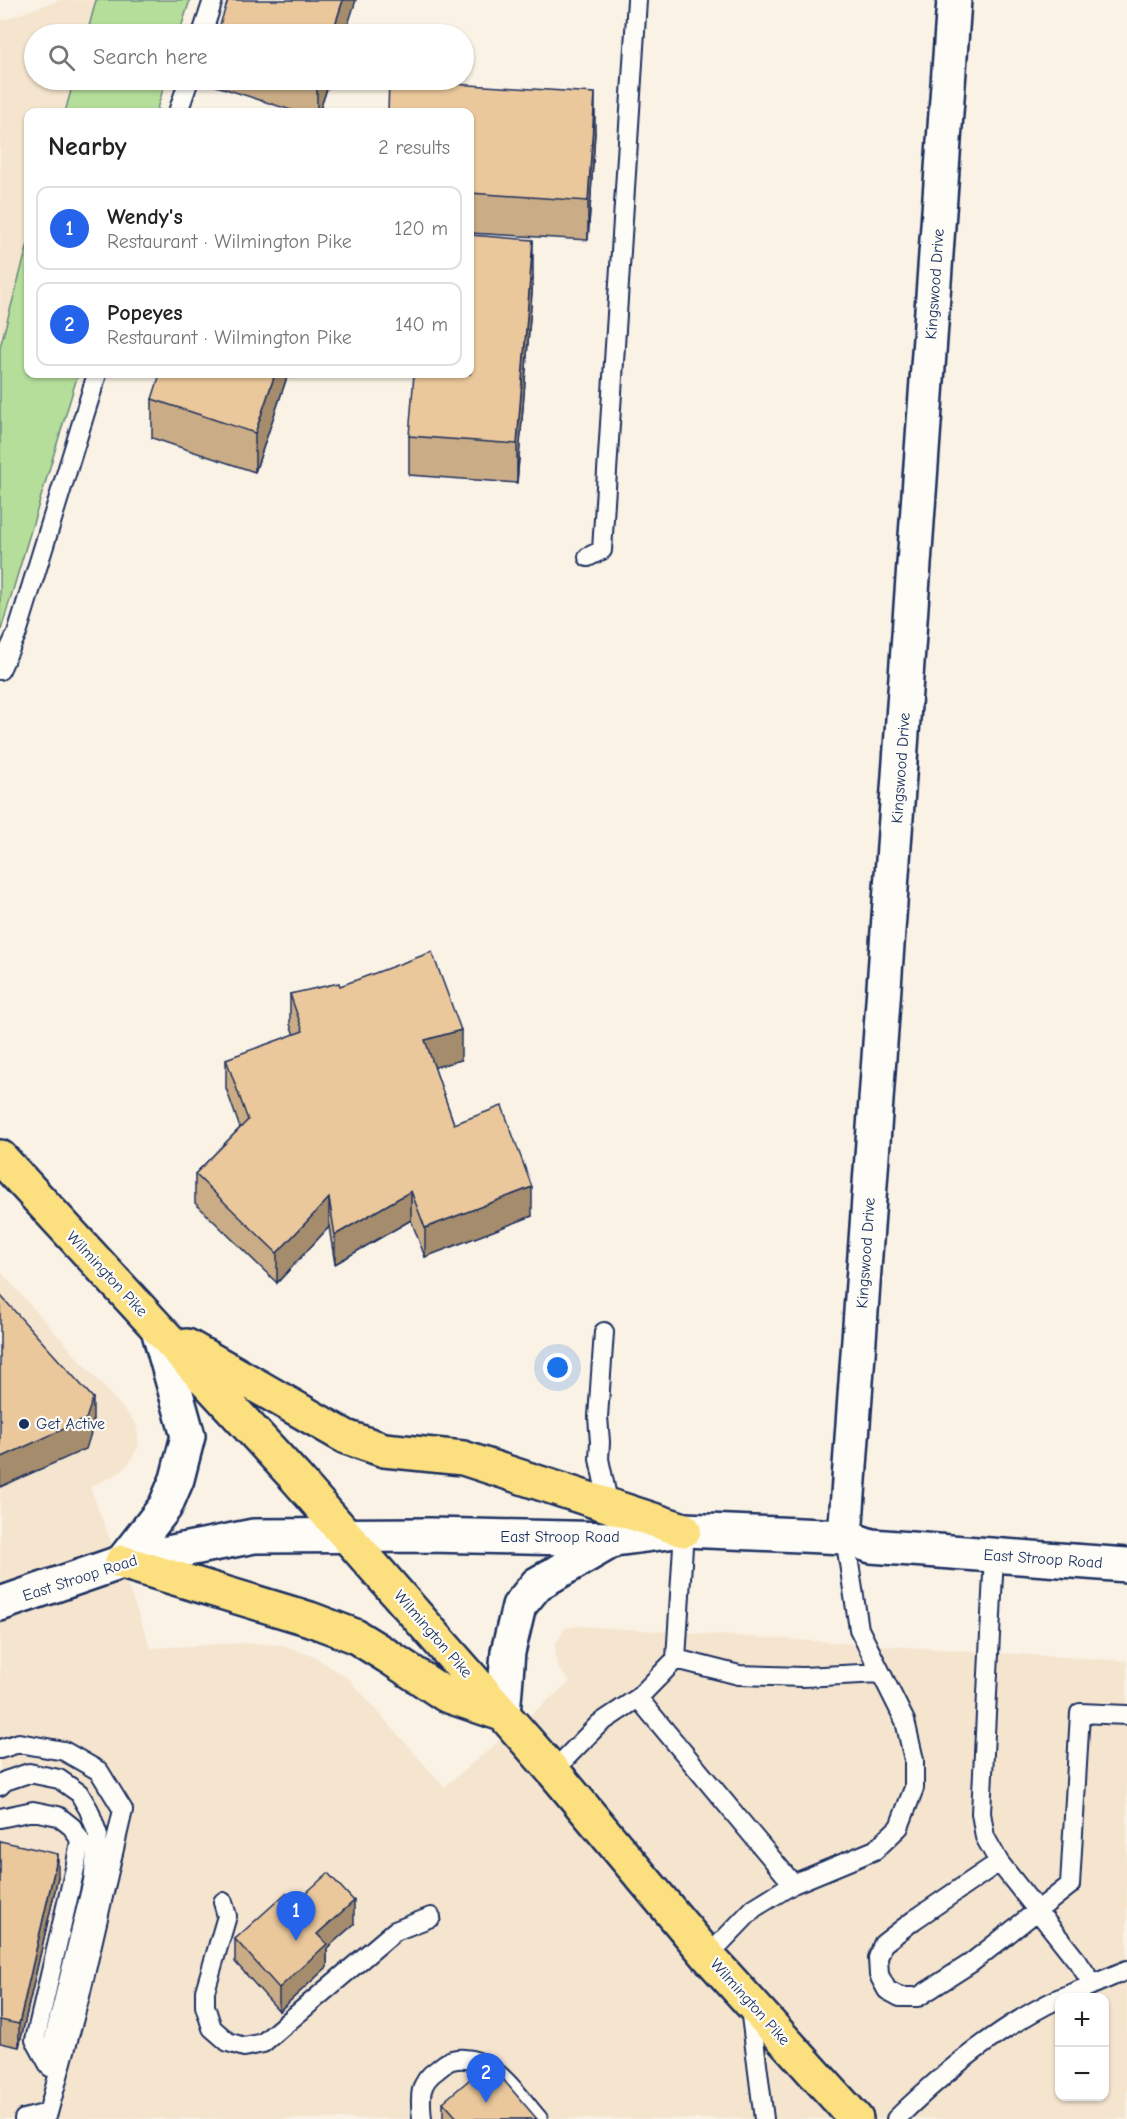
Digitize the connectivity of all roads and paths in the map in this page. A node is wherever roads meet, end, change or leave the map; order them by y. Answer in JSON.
{"nodes":[{"id":1,"x":213,"y":0,"type":"edge"},
{"id":2,"x":637,"y":0,"type":"edge"},
{"id":3,"x":954,"y":0,"type":"edge"},
{"id":4,"x":205,"y":24,"type":"edge"},
{"id":5,"x":186,"y":90,"type":"edge"},
{"id":6,"x":179,"y":108,"type":"edge"},
{"id":7,"x":96,"y":378,"type":"edge"},
{"id":8,"x":588,"y":557,"type":"dead end"},
{"id":9,"x":0,"y":670,"type":"edge"},
{"id":10,"x":0,"y":1157,"type":"edge"},
{"id":11,"x":158,"y":1329,"type":"junction"},
{"id":12,"x":604,"y":1332,"type":"dead end"},
{"id":13,"x":609,"y":1506,"type":"junction"},
{"id":14,"x":684,"y":1530,"type":"junction"},
{"id":15,"x":347,"y":1535,"type":"junction"},
{"id":16,"x":845,"y":1537,"type":"junction"},
{"id":17,"x":615,"y":1539,"type":"junction"},
{"id":18,"x":994,"y":1555,"type":"junction"},
{"id":19,"x":122,"y":1562,"type":"junction"},
{"id":20,"x":1127,"y":1565,"type":"edge"},
{"id":21,"x":0,"y":1604,"type":"edge"},
{"id":22,"x":676,"y":1659,"type":"junction"},
{"id":23,"x":880,"y":1673,"type":"junction"},
{"id":24,"x":638,"y":1698,"type":"junction"},
{"id":25,"x":503,"y":1714,"type":"junction"},
{"id":26,"x":1127,"y":1715,"type":"edge"},
{"id":27,"x":0,"y":1749,"type":"edge"},
{"id":28,"x":553,"y":1771,"type":"junction"},
{"id":29,"x":0,"y":1786,"type":"edge"},
{"id":30,"x":0,"y":1818,"type":"edge"},
{"id":31,"x":999,"y":1862,"type":"junction"},
{"id":32,"x":793,"y":1884,"type":"junction"},
{"id":33,"x":223,"y":1902,"type":"dead end"},
{"id":34,"x":1040,"y":1911,"type":"junction"},
{"id":35,"x":431,"y":1917,"type":"dead end"},
{"id":36,"x":708,"y":1956,"type":"junction"},
{"id":37,"x":1127,"y":1970,"type":"edge"},
{"id":38,"x":1092,"y":1983,"type":"junction"},
{"id":39,"x":1071,"y":1993,"type":"edge"},
{"id":40,"x":749,"y":2000,"type":"junction"},
{"id":41,"x":1055,"y":2001,"type":"edge"},
{"id":42,"x":48,"y":2063,"type":"junction"},
{"id":43,"x":57,"y":2079,"type":"junction"},
{"id":44,"x":24,"y":2119,"type":"edge"},
{"id":45,"x":422,"y":2119,"type":"edge"},
{"id":46,"x":538,"y":2119,"type":"edge"},
{"id":47,"x":764,"y":2119,"type":"edge"},
{"id":48,"x":856,"y":2119,"type":"edge"},
{"id":49,"x":896,"y":2119,"type":"edge"}],
"edges":[{"from":1,"to":4,"type":"lane"},
{"from":2,"to":8,"type":"lane"},
{"from":3,"to":16,"type":"main road","name":"Kingswood Drive"},
{"from":5,"to":6,"type":"lane"},
{"from":7,"to":9,"type":"lane"},
{"from":10,"to":11,"type":"main road","name":"Wilmington Pike"},
{"from":11,"to":13,"type":"main road"},
{"from":11,"to":15,"type":"main road","name":"Wilmington Pike"},
{"from":11,"to":19,"type":"main road"},
{"from":12,"to":13,"type":"lane"},
{"from":13,"to":14,"type":"main road"},
{"from":13,"to":17,"type":"lane"},
{"from":14,"to":16,"type":"main road","name":"East Stroop Road"},
{"from":14,"to":17,"type":"main road","name":"East Stroop Road"},
{"from":14,"to":22,"type":"lane"},
{"from":15,"to":17,"type":"main road","name":"East Stroop Road"},
{"from":15,"to":19,"type":"main road","name":"East Stroop Road"},
{"from":15,"to":25,"type":"main road","name":"Wilmington Pike"},
{"from":16,"to":18,"type":"main road","name":"East Stroop Road"},
{"from":16,"to":23,"type":"lane"},
{"from":17,"to":25,"type":"main road"},
{"from":18,"to":20,"type":"main road","name":"East Stroop Road"},
{"from":18,"to":31,"type":"lane"},
{"from":19,"to":21,"type":"main road","name":"East Stroop Road"},
{"from":19,"to":25,"type":"main road"},
{"from":22,"to":23,"type":"lane"},
{"from":22,"to":24,"type":"lane"},
{"from":23,"to":32,"type":"lane"},
{"from":24,"to":28,"type":"lane"},
{"from":24,"to":32,"type":"lane"},
{"from":25,"to":28,"type":"main road","name":"Wilmington Pike"},
{"from":26,"to":34,"type":"lane"},
{"from":27,"to":43,"type":"lane"},
{"from":28,"to":36,"type":"main road","name":"Wilmington Pike"},
{"from":29,"to":42,"type":"lane"},
{"from":30,"to":42,"type":"lane"},
{"from":31,"to":34,"type":"lane"},
{"from":31,"to":34,"type":"lane"},
{"from":32,"to":36,"type":"lane"},
{"from":33,"to":35,"type":"lane"},
{"from":34,"to":38,"type":"lane"},
{"from":36,"to":40,"type":"main road","name":"Wilmington Pike"},
{"from":37,"to":38,"type":"lane"},
{"from":38,"to":39,"type":"lane"},
{"from":40,"to":47,"type":"lane"},
{"from":40,"to":48,"type":"main road","name":"Wilmington Pike"},
{"from":41,"to":49,"type":"lane"},
{"from":42,"to":43,"type":"lane"},
{"from":43,"to":44,"type":"lane"},
{"from":45,"to":46,"type":"lane"}]}
